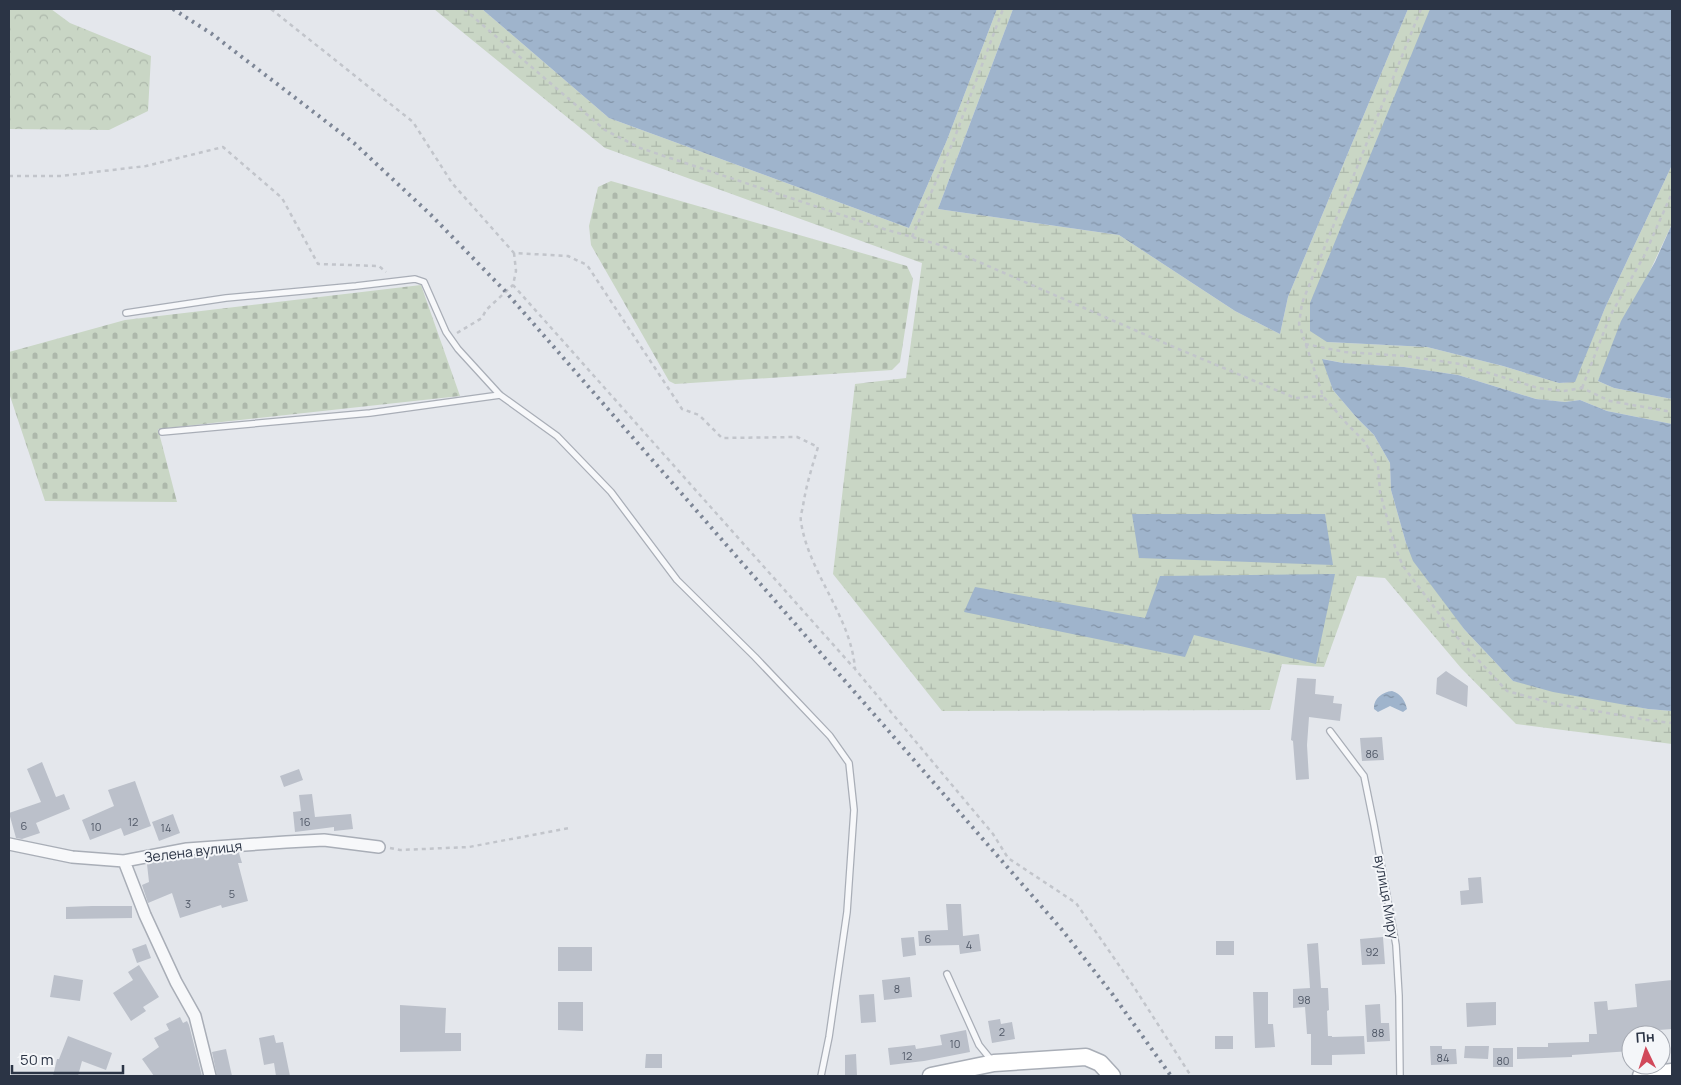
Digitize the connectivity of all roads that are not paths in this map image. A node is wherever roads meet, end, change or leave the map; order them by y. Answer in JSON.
{"nodes":[{"id":1,"x":126,"y":313,"type":"dead end"},
{"id":2,"x":500,"y":395,"type":"junction"},
{"id":3,"x":162,"y":432,"type":"dead end"},
{"id":4,"x":1330,"y":731,"type":"dead end"},
{"id":5,"x":9,"y":844,"type":"edge"},
{"id":6,"x":379,"y":847,"type":"road end"},
{"id":7,"x":124,"y":860,"type":"junction"},
{"id":8,"x":947,"y":974,"type":"dead end"},
{"id":9,"x":994,"y":1063,"type":"junction"},
{"id":10,"x":1672,"y":1072,"type":"edge"},
{"id":11,"x":210,"y":1076,"type":"edge"},
{"id":12,"x":822,"y":1076,"type":"edge"},
{"id":13,"x":931,"y":1076,"type":"edge"},
{"id":14,"x":1112,"y":1076,"type":"edge"},
{"id":15,"x":1400,"y":1076,"type":"edge"},
{"id":16,"x":1641,"y":1076,"type":"edge"}],
"edges":[{"from":1,"to":2,"type":"lane"},
{"from":2,"to":3,"type":"lane"},
{"from":2,"to":12,"type":"lane"},
{"from":4,"to":15,"type":"lane","name":"вулиця Миру"},
{"from":5,"to":7,"type":"street","name":"Зелена вулиця"},
{"from":6,"to":7,"type":"street","name":"Зелена вулиця"},
{"from":7,"to":11,"type":"street"},
{"from":8,"to":9,"type":"lane"},
{"from":9,"to":13,"type":"street"},
{"from":9,"to":14,"type":"street"},
{"from":10,"to":16,"type":"street"}]}
